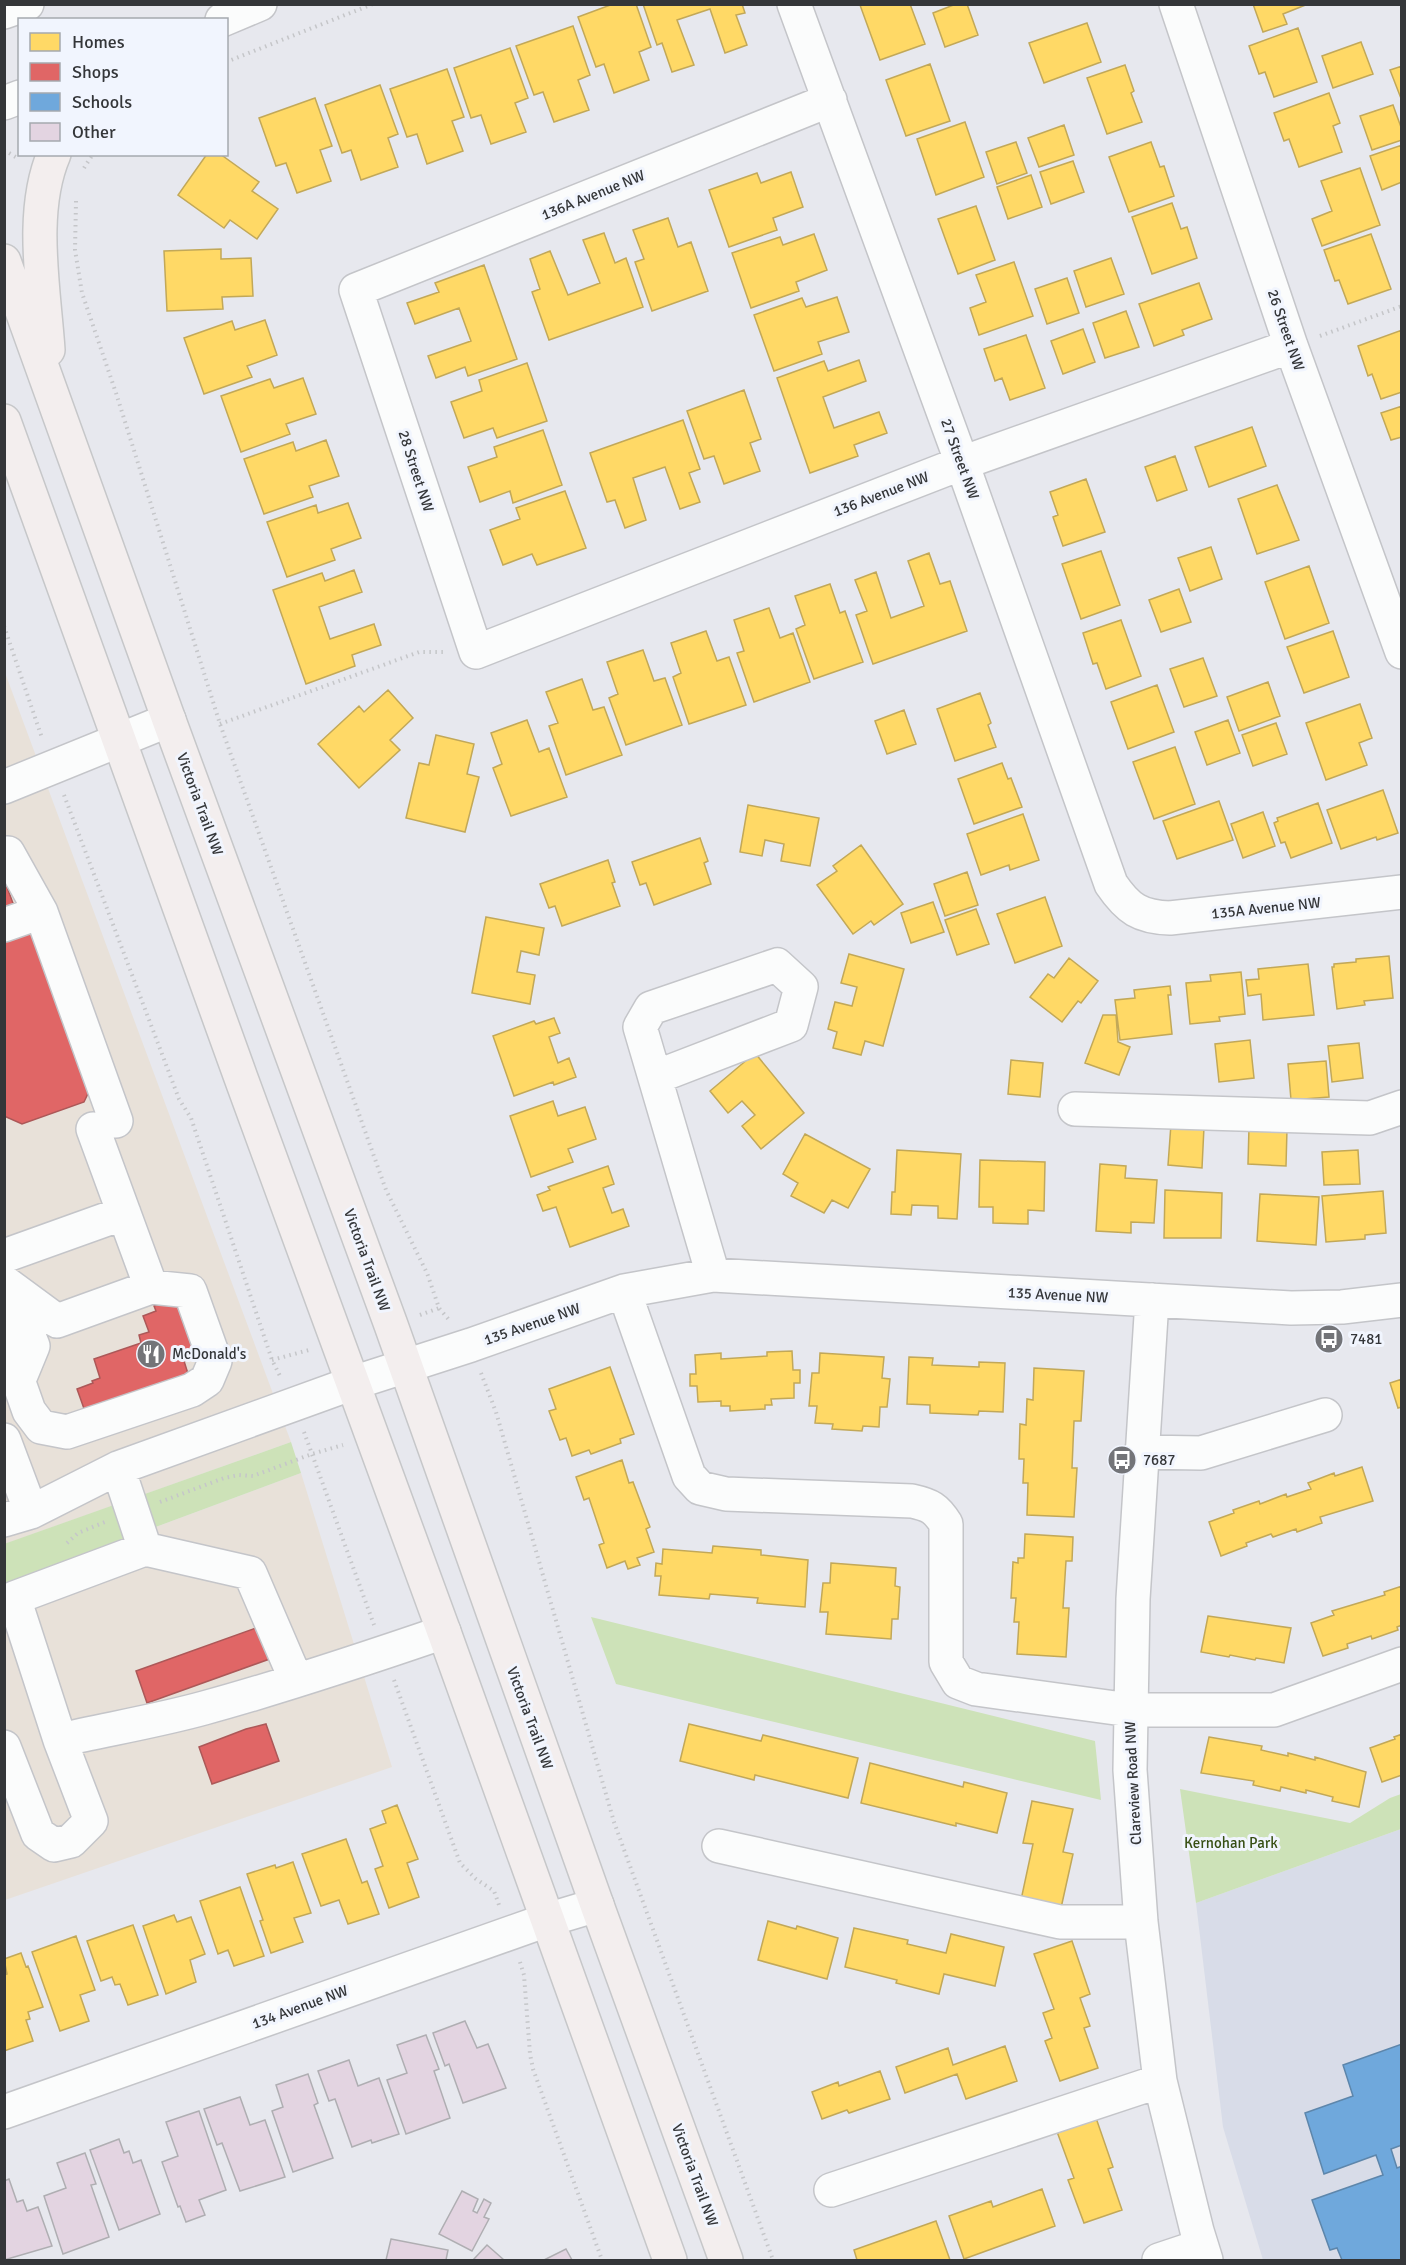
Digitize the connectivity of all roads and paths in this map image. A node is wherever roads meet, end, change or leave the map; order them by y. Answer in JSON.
{"nodes":[{"id":1,"x":27,"y":4,"type":"edge"},
{"id":2,"x":260,"y":4,"type":"edge"},
{"id":3,"x":373,"y":4,"type":"edge"},
{"id":4,"x":794,"y":4,"type":"edge"},
{"id":5,"x":1176,"y":4,"type":"edge"},
{"id":6,"x":4,"y":12,"type":"edge"},
{"id":7,"x":227,"y":18,"type":"edge"},
{"id":8,"x":228,"y":61,"type":"edge"},
{"id":9,"x":830,"y":100,"type":"junction"},
{"id":10,"x":53,"y":156,"type":"edge"},
{"id":11,"x":76,"y":196,"type":"dead end"},
{"id":12,"x":4,"y":261,"type":"edge"},
{"id":13,"x":356,"y":290,"type":"joint"},
{"id":14,"x":1401,"y":306,"type":"edge"},
{"id":15,"x":1291,"y":346,"type":"junction"},
{"id":16,"x":51,"y":388,"type":"junction"},
{"id":17,"x":4,"y":421,"type":"edge"},
{"id":18,"x":962,"y":463,"type":"junction"},
{"id":19,"x":4,"y":626,"type":"edge"},
{"id":20,"x":476,"y":652,"type":"junction"},
{"id":21,"x":1401,"y":652,"type":"edge"},
{"id":22,"x":169,"y":720,"type":"junction"},
{"id":23,"x":220,"y":723,"type":"junction"},
{"id":24,"x":119,"y":739,"type":"junction"},
{"id":25,"x":53,"y":766,"type":"junction"},
{"id":26,"x":4,"y":787,"type":"edge"},
{"id":27,"x":8,"y":853,"type":"dead end"},
{"id":28,"x":1401,"y":892,"type":"edge"},
{"id":29,"x":1132,"y":908,"type":"joint"},
{"id":30,"x":41,"y":912,"type":"junction"},
{"id":31,"x":4,"y":925,"type":"edge"},
{"id":32,"x":656,"y":1077,"type":"junction"},
{"id":33,"x":1401,"y":1107,"type":"edge"},
{"id":34,"x":1074,"y":1109,"type":"dead end"},
{"id":35,"x":124,"y":1213,"type":"junction"},
{"id":36,"x":4,"y":1256,"type":"edge"},
{"id":37,"x":713,"y":1275,"type":"junction"},
{"id":38,"x":4,"y":1282,"type":"edge"},
{"id":39,"x":151,"y":1287,"type":"junction"},
{"id":40,"x":624,"y":1291,"type":"junction"},
{"id":41,"x":1152,"y":1300,"type":"junction"},
{"id":42,"x":1401,"y":1300,"type":"edge"},
{"id":43,"x":4,"y":1303,"type":"edge"},
{"id":44,"x":4,"y":1340,"type":"edge"},
{"id":45,"x":471,"y":1345,"type":"junction"},
{"id":46,"x":405,"y":1366,"type":"junction"},
{"id":47,"x":19,"y":1380,"type":"junction"},
{"id":48,"x":353,"y":1383,"type":"junction"},
{"id":49,"x":293,"y":1404,"type":"junction"},
{"id":50,"x":1325,"y":1415,"type":"dead end"},
{"id":51,"x":372,"y":1436,"type":"junction"},
{"id":52,"x":4,"y":1440,"type":"edge"},
{"id":53,"x":1141,"y":1452,"type":"junction"},
{"id":54,"x":312,"y":1454,"type":"junction"},
{"id":55,"x":118,"y":1468,"type":"junction"},
{"id":56,"x":132,"y":1512,"type":"junction"},
{"id":57,"x":18,"y":1516,"type":"edge"},
{"id":58,"x":64,"y":1546,"type":"dead end"},
{"id":59,"x":145,"y":1549,"type":"junction"},
{"id":60,"x":9,"y":1600,"type":"edge"},
{"id":61,"x":444,"y":1632,"type":"junction"},
{"id":62,"x":384,"y":1653,"type":"junction"},
{"id":63,"x":1401,"y":1664,"type":"edge"},
{"id":64,"x":296,"y":1680,"type":"junction"},
{"id":65,"x":1130,"y":1710,"type":"junction"},
{"id":66,"x":60,"y":1740,"type":"junction"},
{"id":67,"x":4,"y":1748,"type":"edge"},
{"id":68,"x":719,"y":1846,"type":"dead end"},
{"id":69,"x":597,"y":1905,"type":"junction"},
{"id":70,"x":547,"y":1920,"type":"junction"},
{"id":71,"x":1141,"y":1922,"type":"junction"},
{"id":72,"x":510,"y":1933,"type":"junction"},
{"id":73,"x":1160,"y":2081,"type":"junction"},
{"id":74,"x":4,"y":2112,"type":"edge"},
{"id":75,"x":831,"y":2190,"type":"dead end"},
{"id":76,"x":1203,"y":2253,"type":"edge"},
{"id":77,"x":602,"y":2260,"type":"edge"},
{"id":78,"x":670,"y":2260,"type":"edge"},
{"id":79,"x":726,"y":2260,"type":"edge"},
{"id":80,"x":773,"y":2260,"type":"edge"},
{"id":81,"x":1159,"y":2260,"type":"edge"}],
"edges":[{"from":1,"to":6,"type":"street"},
{"from":2,"to":7,"type":"street"},
{"from":3,"to":8,"type":"path"},
{"from":4,"to":9,"type":"street","name":"27 Street NW"},
{"from":5,"to":15,"type":"street","name":"26 Street NW"},
{"from":9,"to":13,"type":"street","name":"136A Avenue NW"},
{"from":9,"to":18,"type":"street","name":"27 Street NW"},
{"from":10,"to":16,"type":"main road"},
{"from":11,"to":23,"type":"path"},
{"from":12,"to":16,"type":"main road","name":"Victoria Trail NW"},
{"from":13,"to":20,"type":"street","name":"28 Street NW"},
{"from":14,"to":15,"type":"path"},
{"from":15,"to":18,"type":"street","name":"136 Avenue NW"},
{"from":15,"to":21,"type":"street","name":"26 Street NW"},
{"from":16,"to":22,"type":"main road","name":"Victoria Trail NW"},
{"from":17,"to":24,"type":"main road"},
{"from":18,"to":20,"type":"street","name":"136 Avenue NW"},
{"from":18,"to":29,"type":"street","name":"27 Street NW"},
{"from":19,"to":25,"type":"path"},
{"from":20,"to":23,"type":"path"},
{"from":22,"to":24,"type":"street"},
{"from":22,"to":46,"type":"main road","name":"Victoria Trail NW"},
{"from":23,"to":45,"type":"path"},
{"from":24,"to":25,"type":"street"},
{"from":24,"to":48,"type":"main road"},
{"from":25,"to":26,"type":"street"},
{"from":25,"to":49,"type":"path"},
{"from":27,"to":30,"type":"street"},
{"from":28,"to":29,"type":"street","name":"135A Avenue NW"},
{"from":30,"to":31,"type":"street"},
{"from":30,"to":35,"type":"street"},
{"from":32,"to":32,"type":"street"},
{"from":32,"to":37,"type":"street"},
{"from":33,"to":34,"type":"street"},
{"from":35,"to":36,"type":"street"},
{"from":35,"to":39,"type":"street"},
{"from":37,"to":40,"type":"street","name":"135 Avenue NW"},
{"from":37,"to":41,"type":"street","name":"135 Avenue NW"},
{"from":38,"to":39,"type":"street"},
{"from":39,"to":47,"type":"street"},
{"from":40,"to":45,"type":"street","name":"135 Avenue NW"},
{"from":40,"to":65,"type":"street"},
{"from":41,"to":42,"type":"street","name":"135 Avenue NW"},
{"from":41,"to":53,"type":"street","name":"Clareview Road NW"},
{"from":43,"to":47,"type":"street"},
{"from":44,"to":47,"type":"street"},
{"from":45,"to":46,"type":"street","name":"135 Avenue NW"},
{"from":45,"to":80,"type":"path"},
{"from":46,"to":48,"type":"street","name":"135 Avenue NW"},
{"from":46,"to":69,"type":"main road","name":"Victoria Trail NW"},
{"from":48,"to":49,"type":"street","name":"135 Avenue NW"},
{"from":48,"to":51,"type":"main road"},
{"from":49,"to":54,"type":"path"},
{"from":49,"to":55,"type":"street","name":"135 Avenue NW"},
{"from":50,"to":53,"type":"street"},
{"from":51,"to":54,"type":"path"},
{"from":51,"to":61,"type":"main road"},
{"from":52,"to":57,"type":"street"},
{"from":53,"to":65,"type":"street","name":"Clareview Road NW"},
{"from":54,"to":56,"type":"path"},
{"from":54,"to":62,"type":"path"},
{"from":55,"to":56,"type":"street"},
{"from":55,"to":57,"type":"street","name":"135 Avenue NW"},
{"from":56,"to":58,"type":"path"},
{"from":56,"to":59,"type":"street"},
{"from":59,"to":60,"type":"street"},
{"from":59,"to":64,"type":"street"},
{"from":60,"to":66,"type":"street"},
{"from":61,"to":62,"type":"street"},
{"from":61,"to":70,"type":"main road"},
{"from":62,"to":64,"type":"street"},
{"from":62,"to":72,"type":"path"},
{"from":63,"to":65,"type":"street"},
{"from":64,"to":66,"type":"street"},
{"from":65,"to":71,"type":"street","name":"Clareview Road NW"},
{"from":66,"to":67,"type":"street"},
{"from":68,"to":71,"type":"street"},
{"from":69,"to":70,"type":"street","name":"134 Avenue NW"},
{"from":69,"to":79,"type":"main road","name":"Victoria Trail NW"},
{"from":70,"to":72,"type":"street","name":"134 Avenue NW"},
{"from":70,"to":78,"type":"main road"},
{"from":71,"to":73,"type":"street","name":"Clareview Road NW"},
{"from":72,"to":74,"type":"street","name":"134 Avenue NW"},
{"from":72,"to":77,"type":"path"},
{"from":73,"to":75,"type":"street"},
{"from":73,"to":76,"type":"street","name":"Clareview Road NW"},
{"from":76,"to":81,"type":"street"}]}
